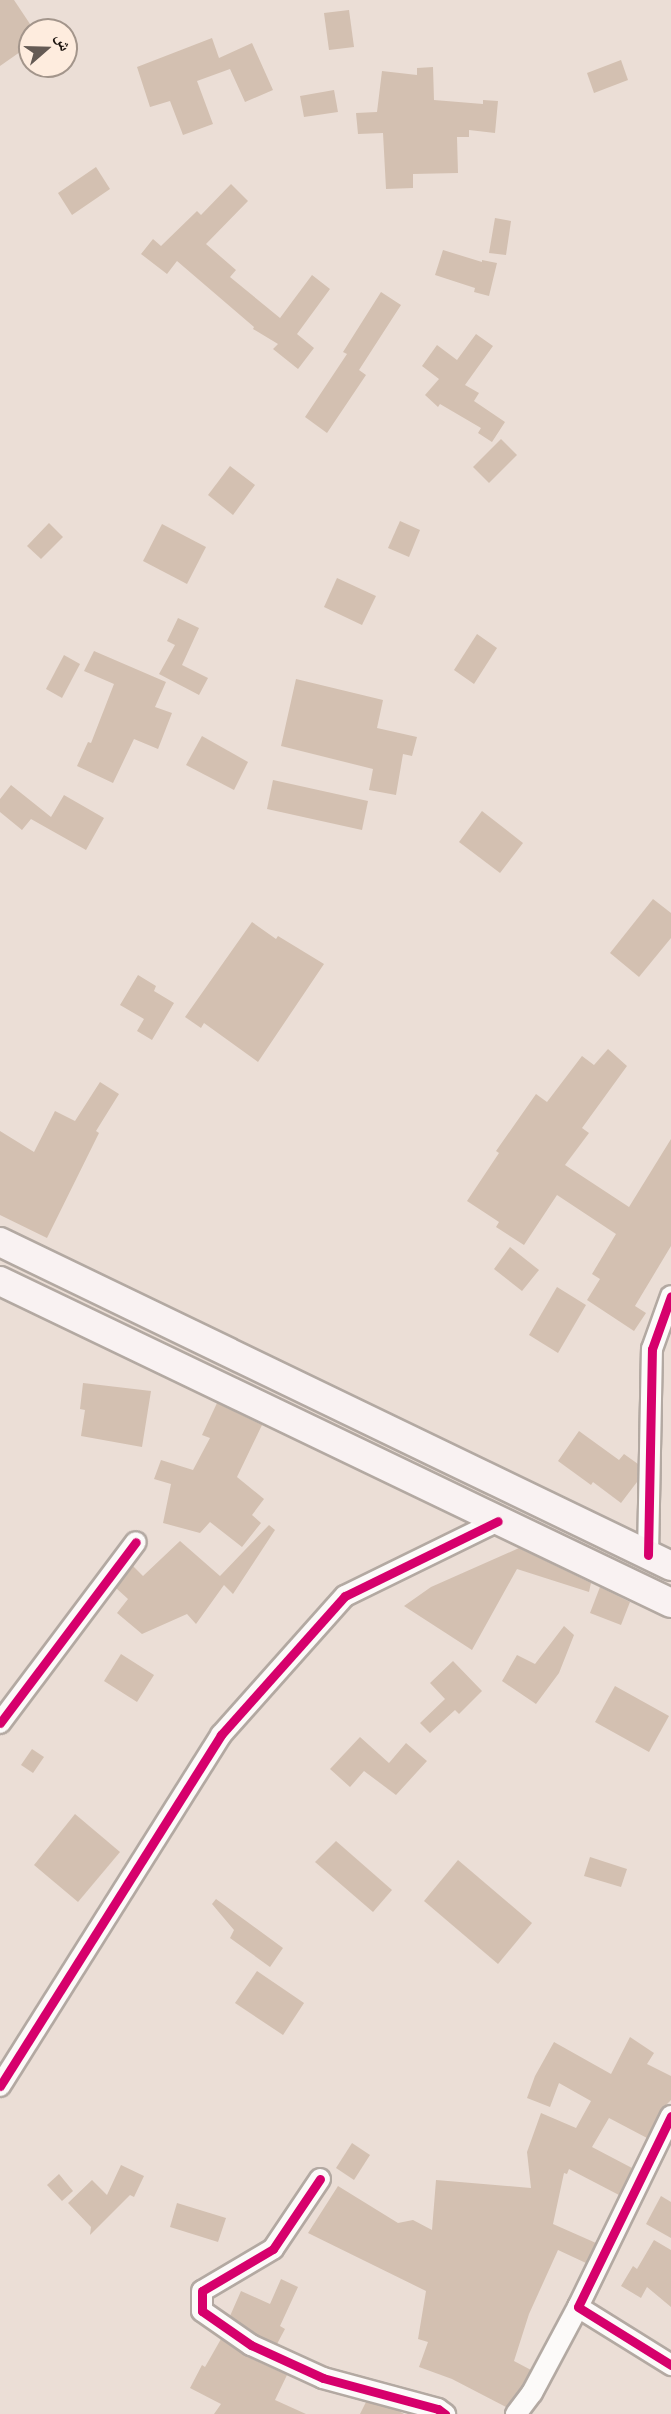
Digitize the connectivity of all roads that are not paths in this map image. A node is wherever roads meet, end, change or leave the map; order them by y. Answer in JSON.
{"nodes":[{"id":1,"x":0,"y":1242,"type":"edge"},
{"id":2,"x":0,"y":1281,"type":"edge"},
{"id":3,"x":671,"y":1296,"type":"edge"},
{"id":4,"x":458,"y":1463,"type":"junction"},
{"id":5,"x":445,"y":1496,"type":"junction"},
{"id":6,"x":498,"y":1521,"type":"junction"},
{"id":7,"x":136,"y":1542,"type":"dead end"},
{"id":8,"x":659,"y":1560,"type":"edge"},
{"id":9,"x":671,"y":1603,"type":"edge"},
{"id":10,"x":0,"y":1723,"type":"edge"},
{"id":11,"x":2,"y":2077,"type":"edge"},
{"id":12,"x":671,"y":2116,"type":"edge"},
{"id":13,"x":320,"y":2179,"type":"dead end"},
{"id":14,"x":578,"y":2307,"type":"junction"},
{"id":15,"x":671,"y":2365,"type":"edge"},
{"id":16,"x":445,"y":2414,"type":"edge"},
{"id":17,"x":516,"y":2414,"type":"edge"}],
"edges":[{"from":1,"to":4,"type":"main road"},
{"from":2,"to":5,"type":"main road"},
{"from":3,"to":8,"type":"street"},
{"from":4,"to":5,"type":"main road"},
{"from":4,"to":8,"type":"main road"},
{"from":5,"to":6,"type":"main road"},
{"from":6,"to":9,"type":"main road"},
{"from":6,"to":11,"type":"street"},
{"from":7,"to":10,"type":"street"},
{"from":12,"to":14,"type":"street"},
{"from":13,"to":16,"type":"street"},
{"from":14,"to":15,"type":"street"},
{"from":14,"to":17,"type":"street"}]}
